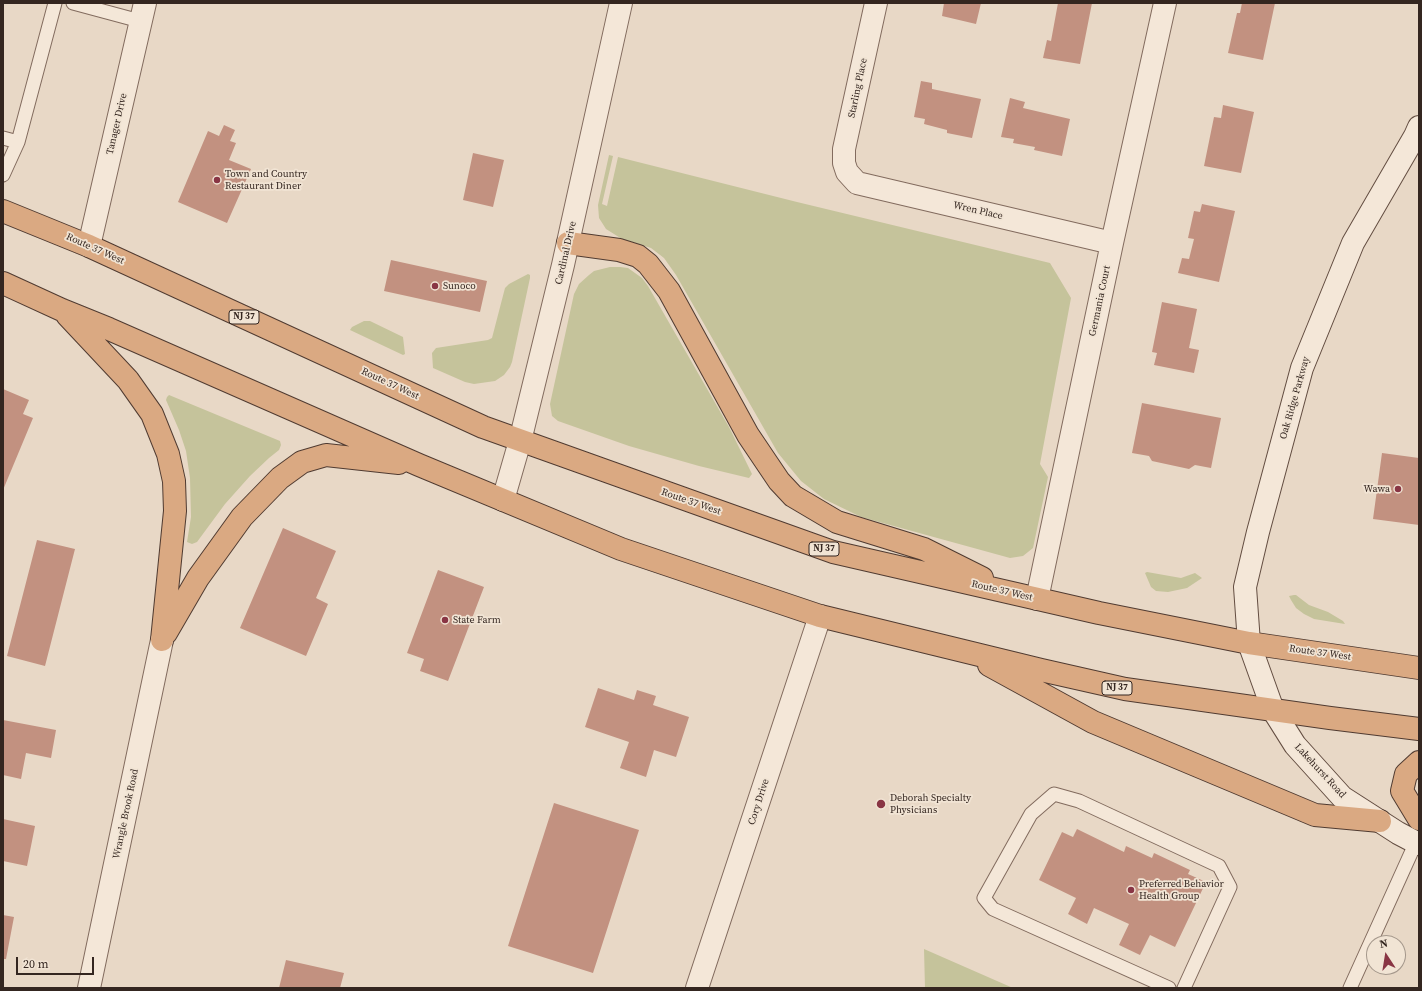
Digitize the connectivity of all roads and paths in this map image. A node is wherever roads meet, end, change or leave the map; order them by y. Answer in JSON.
{"nodes":[{"id":1,"x":55,"y":3,"type":"edge"},
{"id":2,"x":73,"y":3,"type":"edge"},
{"id":3,"x":621,"y":3,"type":"edge"},
{"id":4,"x":876,"y":3,"type":"edge"},
{"id":5,"x":1165,"y":3,"type":"edge"},
{"id":6,"x":143,"y":12,"type":"edge"},
{"id":7,"x":1418,"y":131,"type":"edge"},
{"id":8,"x":3,"y":138,"type":"edge"},
{"id":9,"x":18,"y":142,"type":"junction"},
{"id":10,"x":847,"y":172,"type":"joint"},
{"id":11,"x":3,"y":175,"type":"edge"},
{"id":12,"x":3,"y":211,"type":"edge"},
{"id":13,"x":568,"y":243,"type":"junction"},
{"id":14,"x":1112,"y":243,"type":"junction"},
{"id":15,"x":89,"y":246,"type":"junction"},
{"id":16,"x":3,"y":283,"type":"edge"},
{"id":17,"x":62,"y":310,"type":"junction"},
{"id":18,"x":520,"y":441,"type":"junction"},
{"id":19,"x":418,"y":464,"type":"junction"},
{"id":20,"x":503,"y":500,"type":"junction"},
{"id":21,"x":1015,"y":594,"type":"junction"},
{"id":22,"x":1037,"y":599,"type":"junction"},
{"id":23,"x":820,"y":616,"type":"junction"},
{"id":24,"x":162,"y":640,"type":"junction"},
{"id":25,"x":1249,"y":643,"type":"junction"},
{"id":26,"x":964,"y":651,"type":"junction"},
{"id":27,"x":1419,"y":668,"type":"edge"},
{"id":28,"x":1273,"y":710,"type":"junction"},
{"id":29,"x":1419,"y":729,"type":"edge"},
{"id":30,"x":1419,"y":762,"type":"edge"},
{"id":31,"x":1419,"y":818,"type":"edge"},
{"id":32,"x":1380,"y":821,"type":"junction"},
{"id":33,"x":1418,"y":843,"type":"edge"},
{"id":34,"x":89,"y":988,"type":"edge"},
{"id":35,"x":697,"y":988,"type":"edge"},
{"id":36,"x":1169,"y":988,"type":"edge"},
{"id":37,"x":1184,"y":988,"type":"edge"},
{"id":38,"x":1350,"y":988,"type":"edge"}],
"edges":[{"from":1,"to":9,"type":"lane"},
{"from":2,"to":6,"type":"lane"},
{"from":3,"to":13,"type":"street","name":"Cardinal Drive"},
{"from":4,"to":10,"type":"street","name":"Starling Place"},
{"from":5,"to":14,"type":"street","name":"Germania Court"},
{"from":6,"to":15,"type":"street","name":"Tanager Drive"},
{"from":7,"to":25,"type":"street","name":"Oak Ridge Parkway"},
{"from":8,"to":9,"type":"lane"},
{"from":9,"to":11,"type":"lane"},
{"from":10,"to":14,"type":"street","name":"Wren Place"},
{"from":12,"to":15,"type":"highway","name":"Route 37 West","number":"NJ 37"},
{"from":13,"to":18,"type":"street","name":"Cardinal Drive"},
{"from":13,"to":21,"type":"highway"},
{"from":14,"to":22,"type":"street","name":"Germania Court"},
{"from":15,"to":18,"type":"highway","name":"Route 37 West","number":"NJ 37"},
{"from":16,"to":17,"type":"highway","number":"NJ 37"},
{"from":17,"to":19,"type":"highway","number":"NJ 37"},
{"from":17,"to":24,"type":"highway"},
{"from":18,"to":20,"type":"street","name":"Cardinal Drive"},
{"from":18,"to":21,"type":"highway","name":"Route 37 West","number":"NJ 37"},
{"from":19,"to":20,"type":"highway","number":"NJ 37"},
{"from":19,"to":24,"type":"highway"},
{"from":20,"to":23,"type":"highway","number":"NJ 37"},
{"from":21,"to":22,"type":"highway","name":"Route 37 West","number":"NJ 37"},
{"from":22,"to":25,"type":"highway","name":"Route 37 West","number":"NJ 37"},
{"from":23,"to":26,"type":"highway","number":"NJ 37"},
{"from":23,"to":35,"type":"street","name":"Cory Drive"},
{"from":24,"to":34,"type":"street","name":"Wrangle Brook Road"},
{"from":25,"to":27,"type":"highway","name":"Route 37 West","number":"NJ 37"},
{"from":25,"to":28,"type":"street","name":"Lakehurst Road"},
{"from":26,"to":28,"type":"highway","number":"NJ 37"},
{"from":26,"to":32,"type":"highway"},
{"from":28,"to":29,"type":"highway","number":"NJ 37"},
{"from":28,"to":32,"type":"street","name":"Lakehurst Road"},
{"from":30,"to":31,"type":"highway"},
{"from":32,"to":33,"type":"street","name":"Lakehurst Road"},
{"from":33,"to":38,"type":"lane"},
{"from":36,"to":37,"type":"lane"}]}
